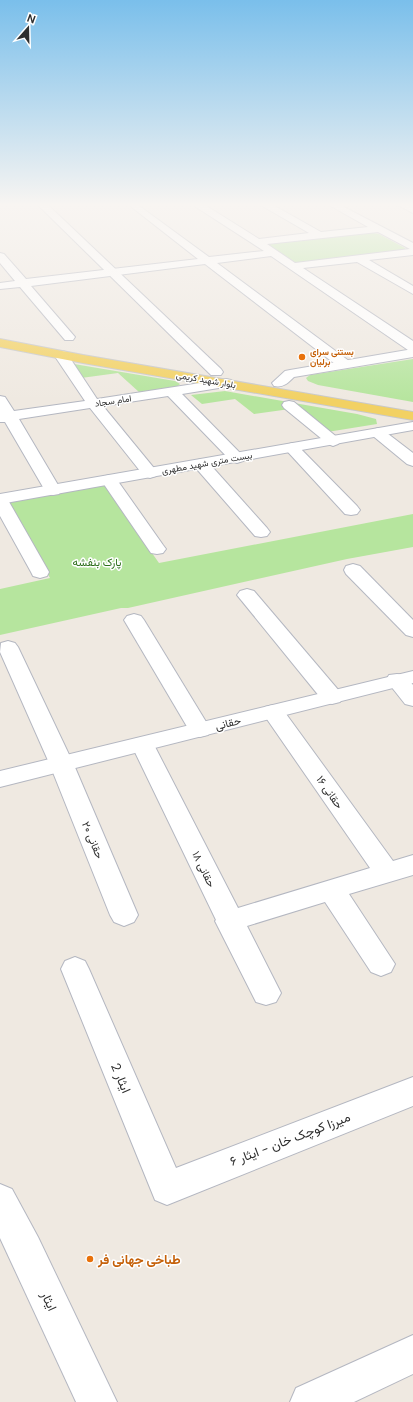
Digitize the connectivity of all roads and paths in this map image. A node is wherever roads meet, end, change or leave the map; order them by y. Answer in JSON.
{"nodes":[{"id":1,"x":12,"y":270,"type":"edge"},
{"id":2,"x":127,"y":270,"type":"edge"},
{"id":3,"x":220,"y":270,"type":"edge"},
{"id":4,"x":300,"y":270,"type":"edge"},
{"id":5,"x":379,"y":270,"type":"edge"},
{"id":6,"x":114,"y":272,"type":"junction"},
{"id":7,"x":23,"y":283,"type":"junction"},
{"id":8,"x":0,"y":286,"type":"edge"},
{"id":9,"x":413,"y":291,"type":"edge"},
{"id":10,"x":0,"y":334,"type":"edge"},
{"id":11,"x":69,"y":337,"type":"dead end"},
{"id":12,"x":0,"y":343,"type":"edge"},
{"id":13,"x":413,"y":347,"type":"edge"},
{"id":14,"x":413,"y":353,"type":"edge"},
{"id":15,"x":61,"y":354,"type":"junction"},
{"id":16,"x":344,"y":364,"type":"junction"},
{"id":17,"x":216,"y":372,"type":"junction"},
{"id":18,"x":226,"y":383,"type":"junction"},
{"id":19,"x":279,"y":383,"type":"junction"},
{"id":20,"x":172,"y":392,"type":"junction"},
{"id":21,"x":0,"y":400,"type":"edge"},
{"id":22,"x":94,"y":404,"type":"junction"},
{"id":23,"x":289,"y":405,"type":"dead end"},
{"id":24,"x":413,"y":407,"type":"edge"},
{"id":25,"x":376,"y":410,"type":"junction"},
{"id":26,"x":413,"y":416,"type":"edge"},
{"id":27,"x":5,"y":417,"type":"edge"},
{"id":28,"x":413,"y":426,"type":"edge"},
{"id":29,"x":378,"y":432,"type":"junction"},
{"id":30,"x":332,"y":441,"type":"junction"},
{"id":31,"x":292,"y":448,"type":"junction"},
{"id":32,"x":237,"y":458,"type":"junction"},
{"id":33,"x":413,"y":461,"type":"edge"},
{"id":34,"x":201,"y":464,"type":"junction"},
{"id":35,"x":150,"y":473,"type":"junction"},
{"id":36,"x":109,"y":480,"type":"junction"},
{"id":37,"x":53,"y":490,"type":"junction"},
{"id":38,"x":0,"y":500,"type":"edge"},
{"id":39,"x":351,"y":510,"type":"dead end"},
{"id":40,"x":261,"y":532,"type":"dead end"},
{"id":41,"x":157,"y":549,"type":"dead end"},
{"id":42,"x":353,"y":570,"type":"dead end"},
{"id":43,"x":40,"y":572,"type":"dead end"},
{"id":44,"x":247,"y":595,"type":"dead end"},
{"id":45,"x":134,"y":620,"type":"dead end"},
{"id":46,"x":413,"y":631,"type":"edge"},
{"id":47,"x":8,"y":647,"type":"dead end"},
{"id":48,"x":405,"y":679,"type":"edge"},
{"id":49,"x":332,"y":697,"type":"junction"},
{"id":50,"x":413,"y":699,"type":"edge"},
{"id":51,"x":273,"y":712,"type":"junction"},
{"id":52,"x":200,"y":730,"type":"junction"},
{"id":53,"x":143,"y":744,"type":"junction"},
{"id":54,"x":52,"y":767,"type":"junction"},
{"id":55,"x":0,"y":779,"type":"edge"},
{"id":56,"x":0,"y":790,"type":"edge"},
{"id":57,"x":413,"y":865,"type":"edge"},
{"id":58,"x":387,"y":873,"type":"junction"},
{"id":59,"x":331,"y":889,"type":"junction"},
{"id":60,"x":124,"y":915,"type":"dead end"},
{"id":61,"x":230,"y":920,"type":"junction"},
{"id":62,"x":381,"y":964,"type":"dead end"},
{"id":63,"x":74,"y":969,"type":"dead end"},
{"id":64,"x":266,"y":993,"type":"dead end"},
{"id":65,"x":413,"y":1091,"type":"edge"},
{"id":66,"x":167,"y":1188,"type":"joint"},
{"id":67,"x":0,"y":1201,"type":"edge"},
{"id":68,"x":413,"y":1354,"type":"edge"},
{"id":69,"x":97,"y":1402,"type":"edge"},
{"id":70,"x":310,"y":1402,"type":"edge"}],
"edges":[{"from":1,"to":7,"type":"street"},
{"from":2,"to":6,"type":"street"},
{"from":3,"to":16,"type":"street"},
{"from":4,"to":13,"type":"street"},
{"from":5,"to":9,"type":"street"},
{"from":6,"to":7,"type":"street"},
{"from":6,"to":17,"type":"street"},
{"from":7,"to":8,"type":"street"},
{"from":7,"to":11,"type":"street"},
{"from":10,"to":17,"type":"main road","name":"بلوار شهید کریمی"},
{"from":12,"to":15,"type":"main road","name":"بلوار شهید کریمی"},
{"from":14,"to":16,"type":"street"},
{"from":15,"to":18,"type":"main road","name":"بلوار شهید کریمی"},
{"from":15,"to":22,"type":"street"},
{"from":16,"to":19,"type":"street"},
{"from":17,"to":19,"type":"main road","name":"بلوار شهید کریمی"},
{"from":18,"to":20,"type":"street","name":"امام سجاد"},
{"from":18,"to":25,"type":"main road","name":"بلوار شهید کریمی"},
{"from":19,"to":24,"type":"main road","name":"بلوار شهید کریمی"},
{"from":20,"to":22,"type":"street","name":"امام سجاد"},
{"from":20,"to":32,"type":"street"},
{"from":21,"to":27,"type":"street"},
{"from":22,"to":27,"type":"street","name":"امام سجاد"},
{"from":22,"to":35,"type":"street"},
{"from":23,"to":30,"type":"street"},
{"from":25,"to":26,"type":"main road","name":"بلوار شهید کریمی"},
{"from":25,"to":29,"type":"street"},
{"from":27,"to":37,"type":"street"},
{"from":28,"to":29,"type":"street","name":"بیست متری شهید مطهری"},
{"from":29,"to":30,"type":"street","name":"بیست متری شهید مطهری"},
{"from":29,"to":33,"type":"street"},
{"from":30,"to":31,"type":"street","name":"بیست متری شهید مطهری"},
{"from":31,"to":32,"type":"street","name":"بیست متری شهید مطهری"},
{"from":31,"to":39,"type":"street"},
{"from":32,"to":34,"type":"street","name":"بیست متری شهید مطهری"},
{"from":34,"to":35,"type":"street","name":"بیست متری شهید مطهری"},
{"from":34,"to":40,"type":"street"},
{"from":35,"to":36,"type":"street","name":"بیست متری شهید مطهری"},
{"from":36,"to":37,"type":"street","name":"بیست متری شهید مطهری"},
{"from":36,"to":41,"type":"street"},
{"from":37,"to":38,"type":"street","name":"بیست متری شهید مطهری"},
{"from":38,"to":43,"type":"street"},
{"from":42,"to":46,"type":"street"},
{"from":44,"to":49,"type":"street"},
{"from":45,"to":52,"type":"street"},
{"from":47,"to":54,"type":"street","name":"حقانی ۲۰"},
{"from":48,"to":49,"type":"street","name":"حقانی"},
{"from":48,"to":50,"type":"street"},
{"from":49,"to":51,"type":"street","name":"حقانی"},
{"from":51,"to":52,"type":"street","name":"حقانی"},
{"from":51,"to":58,"type":"street","name":"حقانی ۱۶"},
{"from":52,"to":53,"type":"street","name":"حقانی"},
{"from":53,"to":54,"type":"street","name":"حقانی"},
{"from":53,"to":61,"type":"street","name":"حقانی ۱۸"},
{"from":54,"to":55,"type":"street"},
{"from":54,"to":56,"type":"street"},
{"from":54,"to":60,"type":"street","name":"حقانی ۲۰"},
{"from":57,"to":58,"type":"street"},
{"from":58,"to":59,"type":"street"},
{"from":59,"to":61,"type":"street"},
{"from":59,"to":62,"type":"street"},
{"from":61,"to":64,"type":"street","name":"حقانی ۱۸"},
{"from":63,"to":66,"type":"street","name":"ایثار 2"},
{"from":65,"to":66,"type":"street","name":"میرزا کوچک خان - ایثار ۶"},
{"from":67,"to":69,"type":"street","name":"ایثار"},
{"from":68,"to":70,"type":"street"}]}
